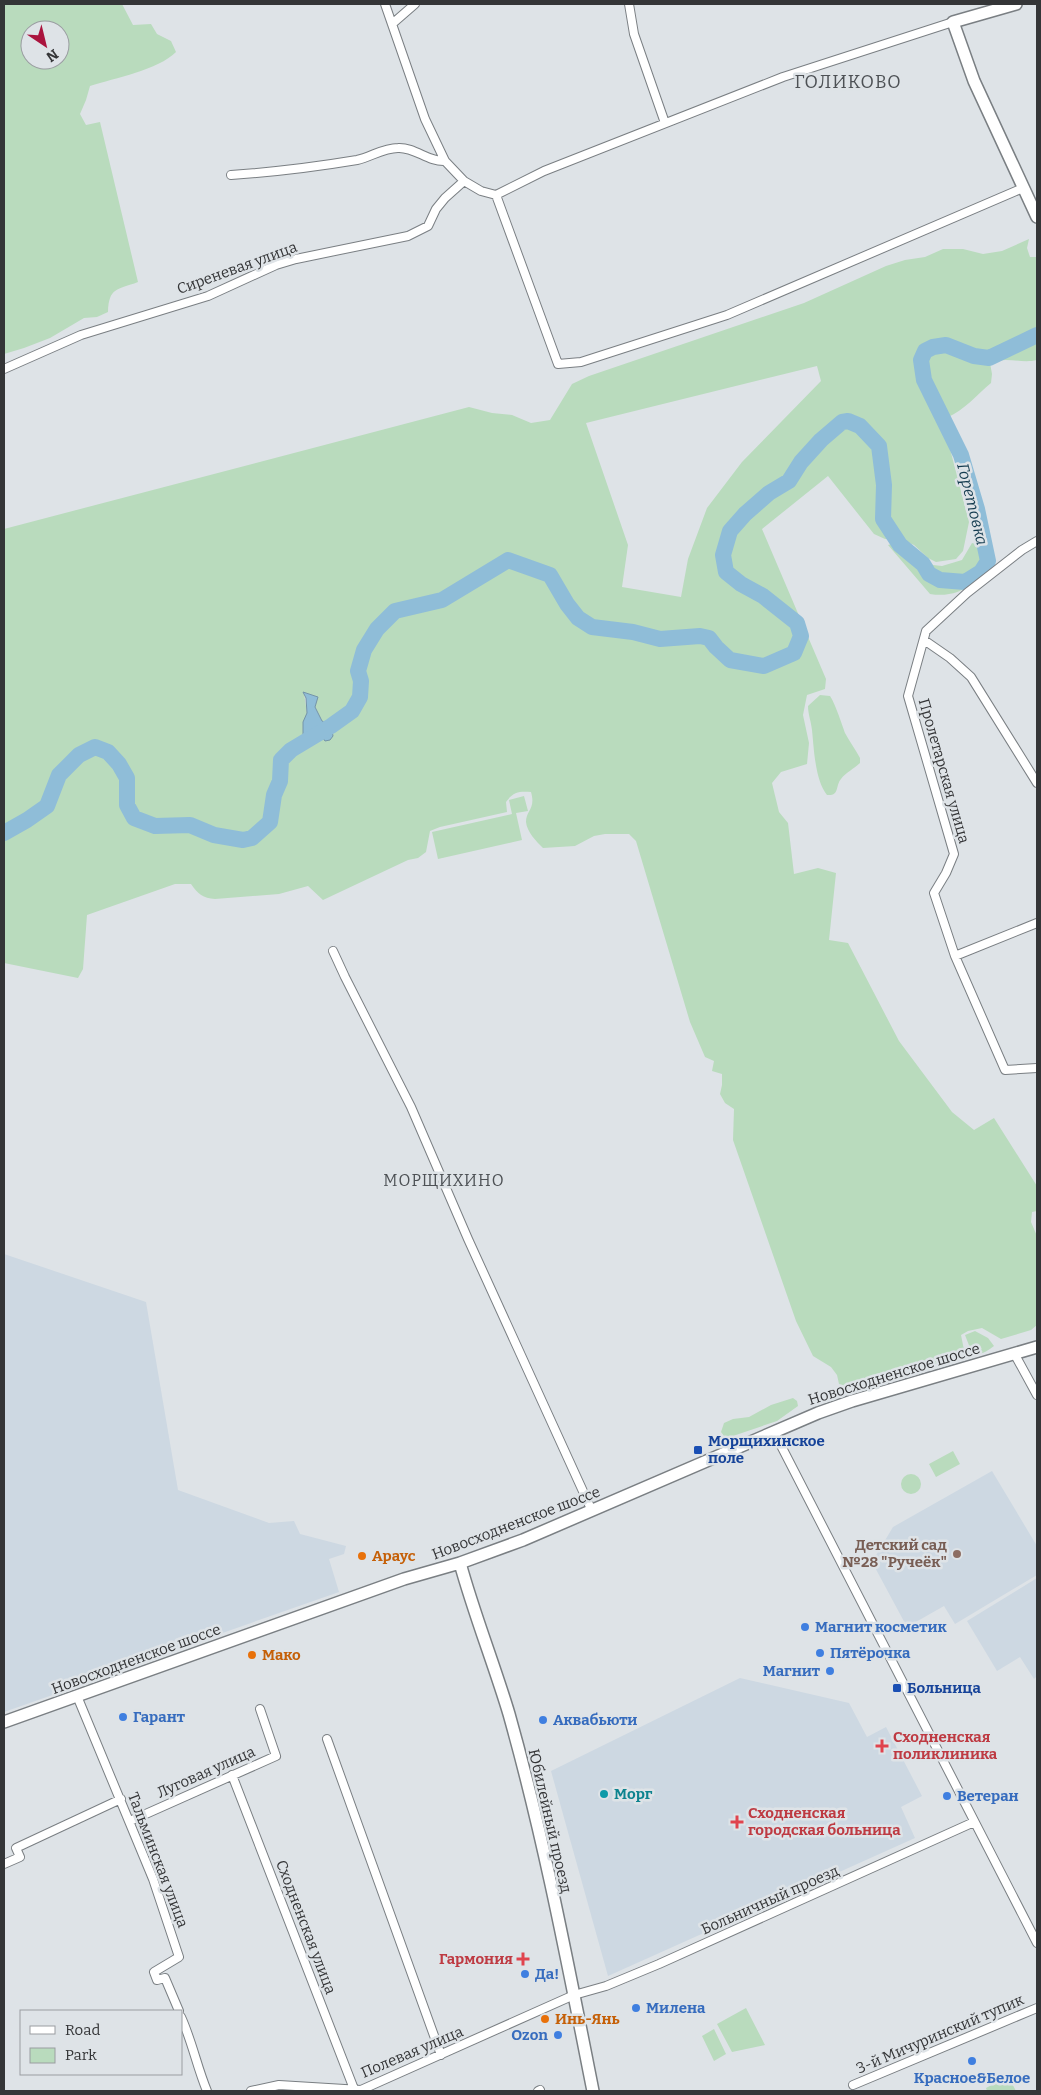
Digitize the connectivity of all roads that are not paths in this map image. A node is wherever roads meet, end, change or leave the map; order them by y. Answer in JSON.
{"nodes":[{"id":1,"x":385,"y":4,"type":"edge"},
{"id":2,"x":414,"y":4,"type":"edge"},
{"id":3,"x":629,"y":4,"type":"edge"},
{"id":4,"x":1016,"y":4,"type":"edge"},
{"id":5,"x":953,"y":22,"type":"junction"},
{"id":6,"x":392,"y":24,"type":"junction"},
{"id":7,"x":665,"y":123,"type":"junction"},
{"id":8,"x":445,"y":161,"type":"junction"},
{"id":9,"x":231,"y":175,"type":"dead end"},
{"id":10,"x":464,"y":181,"type":"junction"},
{"id":11,"x":1023,"y":188,"type":"junction"},
{"id":12,"x":496,"y":195,"type":"junction"},
{"id":13,"x":1037,"y":217,"type":"edge"},
{"id":14,"x":4,"y":369,"type":"edge"},
{"id":15,"x":1037,"y":541,"type":"edge"},
{"id":16,"x":924,"y":640,"type":"junction"},
{"id":17,"x":1036,"y":779,"type":"edge"},
{"id":18,"x":1037,"y":923,"type":"edge"},
{"id":19,"x":333,"y":951,"type":"dead end"},
{"id":20,"x":955,"y":956,"type":"junction"},
{"id":21,"x":1037,"y":1068,"type":"edge"},
{"id":22,"x":1037,"y":1347,"type":"edge"},
{"id":23,"x":1014,"y":1353,"type":"junction"},
{"id":24,"x":1037,"y":1395,"type":"edge"},
{"id":25,"x":774,"y":1432,"type":"junction"},
{"id":26,"x":592,"y":1511,"type":"junction"},
{"id":27,"x":460,"y":1563,"type":"junction"},
{"id":28,"x":77,"y":1696,"type":"junction"},
{"id":29,"x":260,"y":1709,"type":"dead end"},
{"id":30,"x":4,"y":1722,"type":"edge"},
{"id":31,"x":327,"y":1739,"type":"dead end"},
{"id":32,"x":232,"y":1775,"type":"junction"},
{"id":33,"x":121,"y":1799,"type":"junction"},
{"id":34,"x":130,"y":1821,"type":"junction"},
{"id":35,"x":974,"y":1822,"type":"junction"},
{"id":36,"x":4,"y":1864,"type":"edge"},
{"id":37,"x":1037,"y":1943,"type":"edge"},
{"id":38,"x":574,"y":1996,"type":"junction"},
{"id":39,"x":1037,"y":2008,"type":"edge"},
{"id":40,"x":179,"y":2010,"type":"edge"},
{"id":41,"x":182,"y":2019,"type":"edge"},
{"id":42,"x":441,"y":2056,"type":"junction"},
{"id":43,"x":853,"y":2085,"type":"dead end"},
{"id":44,"x":359,"y":2090,"type":"edge"},
{"id":45,"x":207,"y":2091,"type":"edge"},
{"id":46,"x":251,"y":2091,"type":"edge"},
{"id":47,"x":593,"y":2091,"type":"edge"}],
"edges":[{"from":1,"to":6,"type":"street"},
{"from":2,"to":6,"type":"street"},
{"from":3,"to":7,"type":"street"},
{"from":4,"to":5,"type":"main road"},
{"from":5,"to":7,"type":"street"},
{"from":5,"to":11,"type":"main road"},
{"from":6,"to":8,"type":"street"},
{"from":7,"to":12,"type":"street"},
{"from":8,"to":9,"type":"street"},
{"from":8,"to":10,"type":"street"},
{"from":10,"to":12,"type":"street"},
{"from":10,"to":14,"type":"street","name":"Сиреневая улица"},
{"from":11,"to":12,"type":"street"},
{"from":11,"to":13,"type":"main road"},
{"from":15,"to":16,"type":"street","name":"Пролетарская улица"},
{"from":16,"to":17,"type":"street"},
{"from":16,"to":20,"type":"street","name":"Пролетарская улица"},
{"from":18,"to":20,"type":"street"},
{"from":19,"to":26,"type":"street"},
{"from":20,"to":21,"type":"street","name":"Пролетарская улица"},
{"from":22,"to":23,"type":"main road","name":"Новосходненское шоссе"},
{"from":23,"to":24,"type":"street"},
{"from":23,"to":25,"type":"main road","name":"Новосходненское шоссе"},
{"from":25,"to":26,"type":"main road","name":"Новосходненское шоссе"},
{"from":25,"to":35,"type":"street"},
{"from":26,"to":27,"type":"main road","name":"Новосходненское шоссе"},
{"from":27,"to":28,"type":"main road","name":"Новосходненское шоссе"},
{"from":27,"to":38,"type":"main road","name":"Юбилейный проезд"},
{"from":28,"to":30,"type":"main road","name":"Новосходненское шоссе"},
{"from":28,"to":33,"type":"street","name":"Тальминская улица"},
{"from":29,"to":32,"type":"street","name":"Луговая улица"},
{"from":31,"to":42,"type":"street"},
{"from":32,"to":34,"type":"street","name":"Луговая улица"},
{"from":32,"to":44,"type":"street","name":"Сходненская улица"},
{"from":33,"to":34,"type":"street","name":"Тальминская улица"},
{"from":33,"to":36,"type":"street"},
{"from":34,"to":40,"type":"street","name":"Тальминская улица"},
{"from":35,"to":37,"type":"street"},
{"from":35,"to":38,"type":"street","name":"Больничный проезд"},
{"from":38,"to":42,"type":"street","name":"Полевая улица"},
{"from":38,"to":47,"type":"main road","name":"Юбилейный проезд"},
{"from":39,"to":43,"type":"street","name":"3-й Мичуринский тупик"},
{"from":41,"to":45,"type":"street"},
{"from":42,"to":44,"type":"street","name":"Полевая улица"},
{"from":44,"to":46,"type":"street","name":"Полевая улица"}]}
